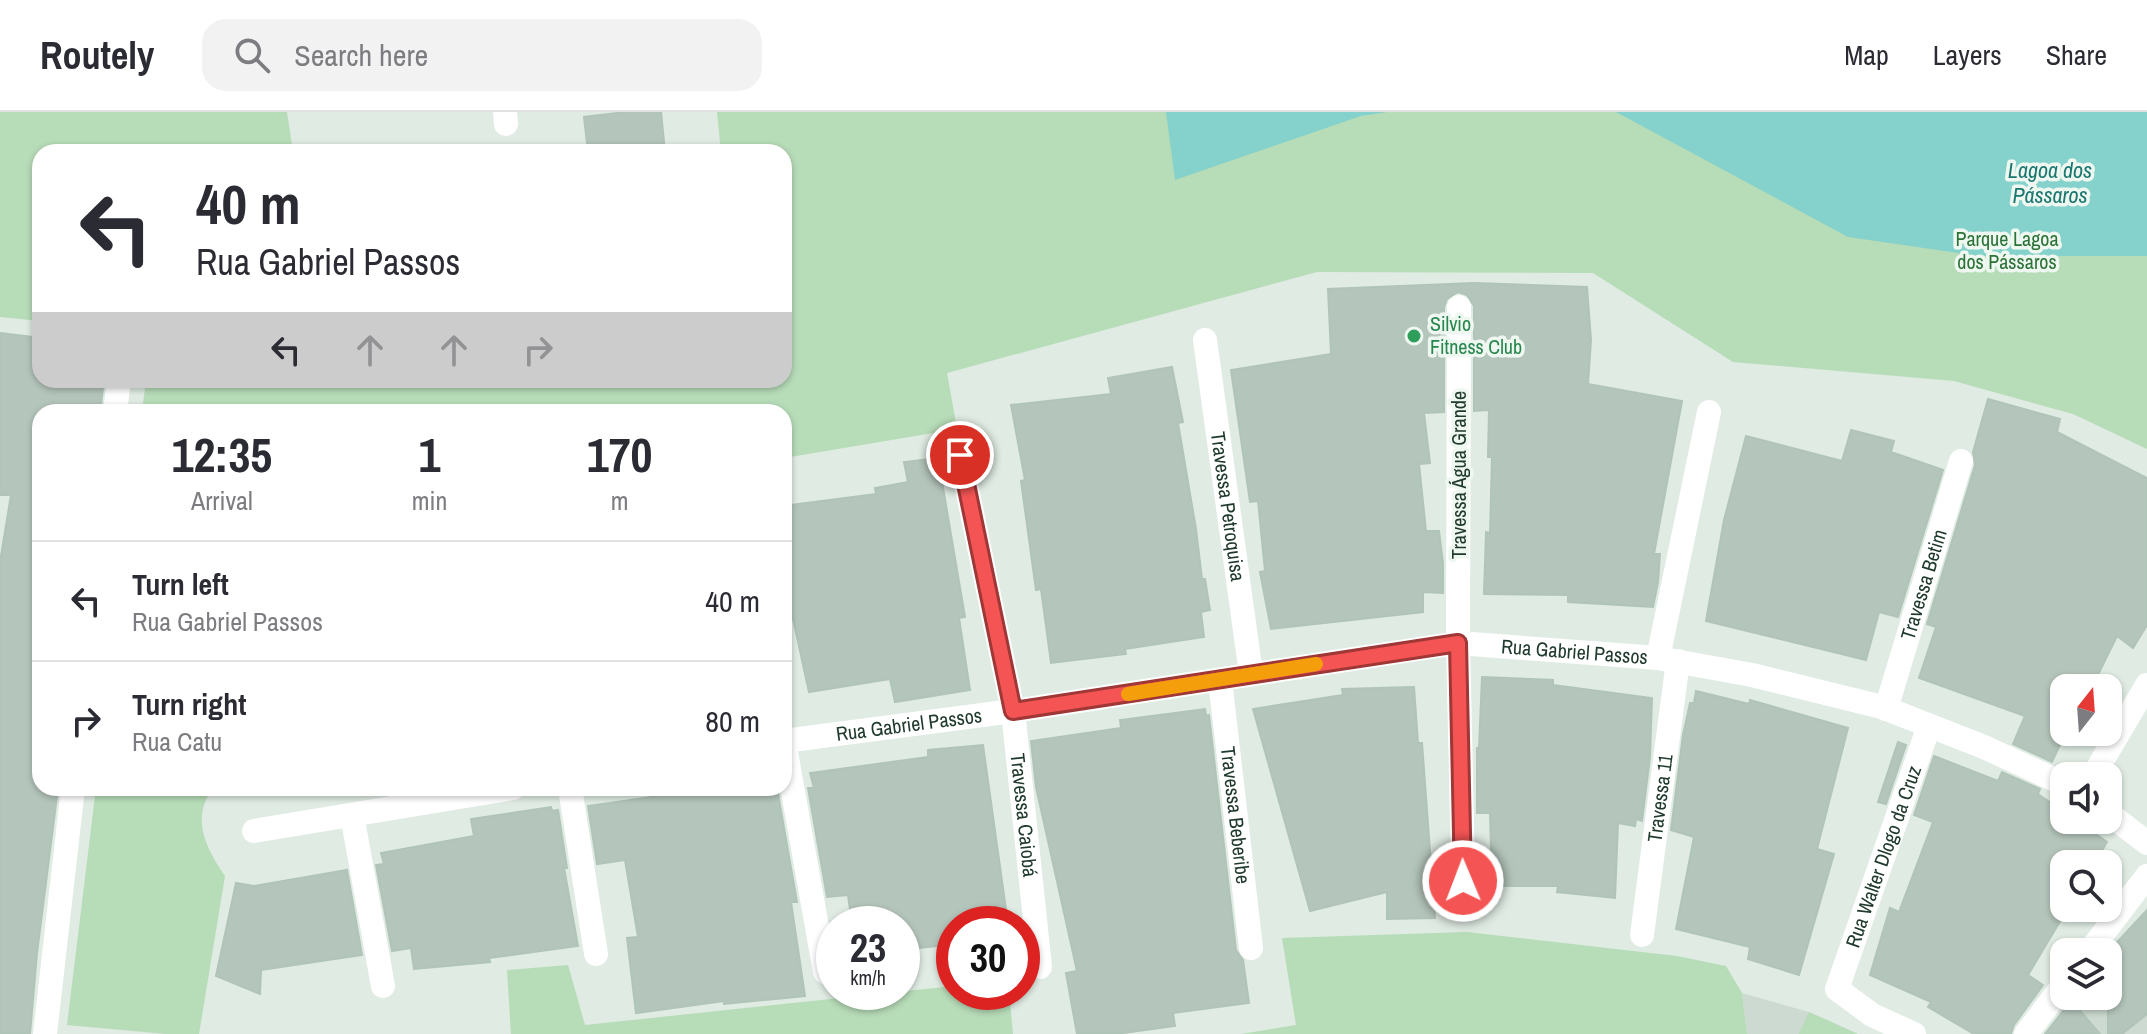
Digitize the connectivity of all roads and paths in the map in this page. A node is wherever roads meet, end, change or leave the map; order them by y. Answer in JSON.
{"nodes":[{"id":1,"x":1459,"y":307,"type":"dead end"},
{"id":2,"x":1205,"y":340,"type":"dead end"},
{"id":3,"x":1709,"y":412,"type":"dead end"},
{"id":4,"x":960,"y":455,"type":"dead end"},
{"id":5,"x":1961,"y":461,"type":"dead end"},
{"id":6,"x":1458,"y":643,"type":"junction"},
{"id":7,"x":1668,"y":659,"type":"junction"},
{"id":8,"x":1251,"y":674,"type":"junction"},
{"id":9,"x":1220,"y":680,"type":"junction"},
{"id":10,"x":2147,"y":685,"type":"edge"},
{"id":11,"x":1886,"y":709,"type":"junction"},
{"id":12,"x":1013,"y":711,"type":"junction"},
{"id":13,"x":1929,"y":726,"type":"junction"},
{"id":14,"x":792,"y":740,"type":"edge"},
{"id":15,"x":2101,"y":762,"type":"edge"},
{"id":16,"x":2050,"y":778,"type":"edge"},
{"id":17,"x":792,"y":786,"type":"edge"},
{"id":18,"x":72,"y":796,"type":"edge"},
{"id":19,"x":465,"y":796,"type":"edge"},
{"id":20,"x":571,"y":796,"type":"edge"},
{"id":21,"x":352,"y":815,"type":"junction"},
{"id":22,"x":2122,"y":824,"type":"edge"},
{"id":23,"x":254,"y":831,"type":"dead end"},
{"id":24,"x":2147,"y":843,"type":"edge"},
{"id":25,"x":2147,"y":876,"type":"edge"},
{"id":26,"x":1034,"y":906,"type":"edge"},
{"id":27,"x":1464,"y":910,"type":"dead end"},
{"id":28,"x":816,"y":921,"type":"edge"},
{"id":29,"x":1642,"y":935,"type":"dead end"},
{"id":30,"x":2100,"y":938,"type":"edge"},
{"id":31,"x":1251,"y":948,"type":"dead end"},
{"id":32,"x":596,"y":954,"type":"dead end"},
{"id":33,"x":383,"y":986,"type":"dead end"},
{"id":34,"x":2050,"y":1002,"type":"edge"},
{"id":35,"x":45,"y":1034,"type":"edge"},
{"id":36,"x":1914,"y":1034,"type":"edge"},
{"id":37,"x":2026,"y":1034,"type":"edge"}],
"edges":[{"from":1,"to":6,"type":"street","name":"Travessa Água Grande"},
{"from":2,"to":8,"type":"street","name":"Travessa Petroquisa"},
{"from":3,"to":7,"type":"street","name":"Travessa 11"},
{"from":4,"to":12,"type":"street","name":"Travessa Caiobá"},
{"from":5,"to":11,"type":"street","name":"Travessa Betim"},
{"from":6,"to":7,"type":"street","name":"Rua Gabriel Passos"},
{"from":6,"to":8,"type":"street","name":"Rua Gabriel Passos"},
{"from":6,"to":27,"type":"street","name":"Travessa Água Grande"},
{"from":7,"to":11,"type":"street","name":"Rua Gabriel Passos"},
{"from":7,"to":29,"type":"street","name":"Travessa 11"},
{"from":8,"to":9,"type":"street","name":"Rua Gabriel Passos"},
{"from":9,"to":12,"type":"street","name":"Rua Gabriel Passos"},
{"from":9,"to":31,"type":"street","name":"Travessa Beberibe"},
{"from":10,"to":15,"type":"street"},
{"from":11,"to":13,"type":"street","name":"Rua Gabriel Passos"},
{"from":12,"to":14,"type":"street","name":"Rua Gabriel Passos"},
{"from":12,"to":26,"type":"street","name":"Travessa Caiobá"},
{"from":13,"to":16,"type":"street","name":"Rua Gabriel Passos"},
{"from":13,"to":36,"type":"street","name":"Rua Walter Dlogo da Cruz"},
{"from":17,"to":28,"type":"street"},
{"from":18,"to":35,"type":"street"},
{"from":19,"to":21,"type":"street"},
{"from":20,"to":32,"type":"street"},
{"from":21,"to":23,"type":"street"},
{"from":21,"to":33,"type":"street"},
{"from":22,"to":24,"type":"street"},
{"from":25,"to":30,"type":"street"},
{"from":34,"to":37,"type":"street"}]}
